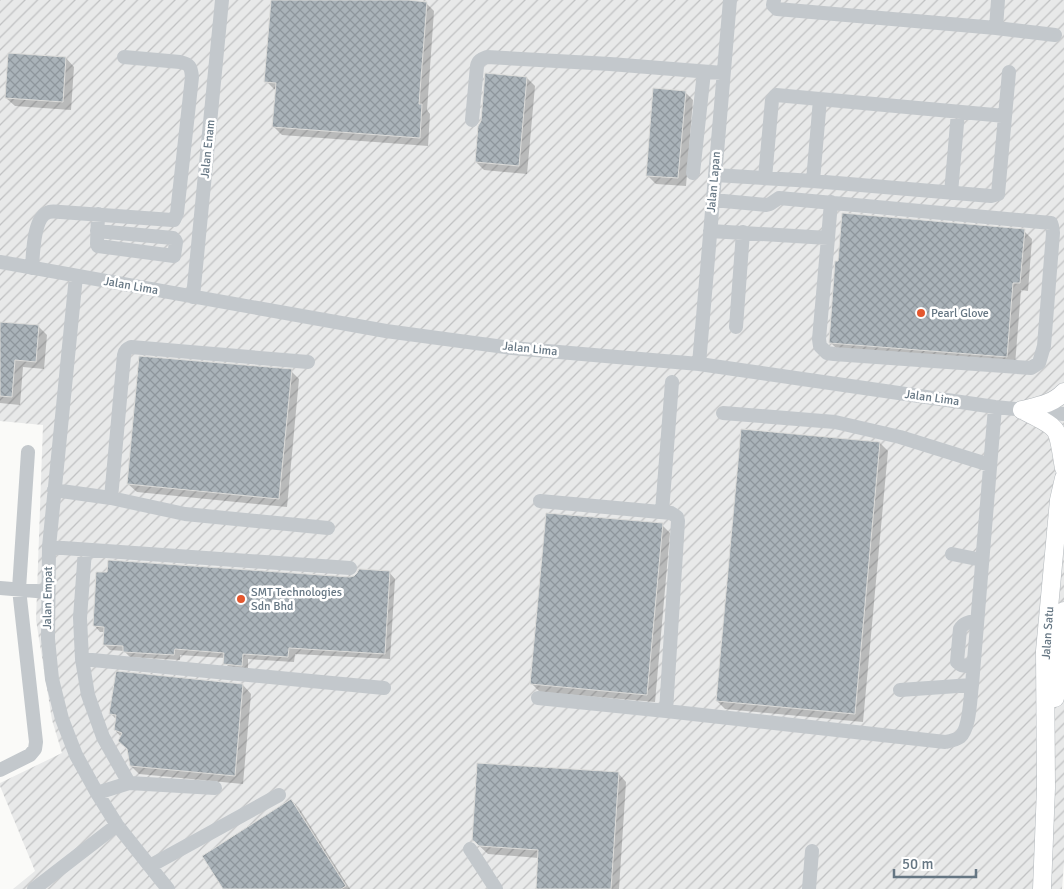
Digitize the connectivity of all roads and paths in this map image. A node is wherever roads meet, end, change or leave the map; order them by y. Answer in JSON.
{"nodes":[{"id":1,"x":222,"y":0,"type":"edge"},
{"id":2,"x":730,"y":0,"type":"edge"},
{"id":3,"x":774,"y":0,"type":"edge"},
{"id":4,"x":998,"y":0,"type":"edge"},
{"id":5,"x":996,"y":28,"type":"junction"},
{"id":6,"x":1055,"y":35,"type":"dead end"},
{"id":7,"x":124,"y":58,"type":"dead end"},
{"id":8,"x":704,"y":72,"type":"junction"},
{"id":9,"x":1009,"y":72,"type":"dead end"},
{"id":10,"x":723,"y":73,"type":"junction"},
{"id":11,"x":820,"y":99,"type":"junction"},
{"id":12,"x":958,"y":112,"type":"junction"},
{"id":13,"x":1005,"y":116,"type":"junction"},
{"id":14,"x":472,"y":120,"type":"dead end"},
{"id":15,"x":692,"y":173,"type":"dead end"},
{"id":16,"x":715,"y":175,"type":"junction"},
{"id":17,"x":764,"y":178,"type":"junction"},
{"id":18,"x":813,"y":181,"type":"junction"},
{"id":19,"x":951,"y":193,"type":"junction"},
{"id":20,"x":713,"y":200,"type":"junction"},
{"id":21,"x":831,"y":202,"type":"junction"},
{"id":22,"x":98,"y":214,"type":"junction"},
{"id":23,"x":710,"y":230,"type":"junction"},
{"id":24,"x":97,"y":231,"type":"junction"},
{"id":25,"x":743,"y":232,"type":"junction"},
{"id":26,"x":828,"y":238,"type":"junction"},
{"id":27,"x":0,"y":262,"type":"edge"},
{"id":28,"x":32,"y":268,"type":"junction"},
{"id":29,"x":76,"y":276,"type":"junction"},
{"id":30,"x":193,"y":297,"type":"junction"},
{"id":31,"x":736,"y":327,"type":"dead end"},
{"id":32,"x":308,"y":362,"type":"dead end"},
{"id":33,"x":699,"y":364,"type":"junction"},
{"id":34,"x":672,"y":382,"type":"dead end"},
{"id":35,"x":1064,"y":392,"type":"edge"},
{"id":36,"x":995,"y":407,"type":"junction"},
{"id":37,"x":1022,"y":410,"type":"junction"},
{"id":38,"x":724,"y":413,"type":"dead end"},
{"id":39,"x":1064,"y":414,"type":"edge"},
{"id":40,"x":28,"y":452,"type":"dead end"},
{"id":41,"x":990,"y":465,"type":"junction"},
{"id":42,"x":1064,"y":468,"type":"edge"},
{"id":43,"x":1064,"y":478,"type":"edge"},
{"id":44,"x":54,"y":490,"type":"junction"},
{"id":45,"x":111,"y":498,"type":"junction"},
{"id":46,"x":540,"y":501,"type":"dead end"},
{"id":47,"x":662,"y":512,"type":"junction"},
{"id":48,"x":328,"y":528,"type":"dead end"},
{"id":49,"x":49,"y":548,"type":"junction"},
{"id":50,"x":85,"y":550,"type":"junction"},
{"id":51,"x":952,"y":554,"type":"dead end"},
{"id":52,"x":982,"y":560,"type":"junction"},
{"id":53,"x":1059,"y":564,"type":"edge"},
{"id":54,"x":350,"y":568,"type":"dead end"},
{"id":55,"x":0,"y":588,"type":"edge"},
{"id":56,"x":19,"y":590,"type":"junction"},
{"id":57,"x":48,"y":592,"type":"junction"},
{"id":58,"x":1064,"y":611,"type":"edge"},
{"id":59,"x":82,"y":659,"type":"junction"},
{"id":60,"x":972,"y":685,"type":"junction"},
{"id":61,"x":384,"y":688,"type":"dead end"},
{"id":62,"x":900,"y":690,"type":"dead end"},
{"id":63,"x":538,"y":698,"type":"dead end"},
{"id":64,"x":666,"y":711,"type":"junction"},
{"id":65,"x":0,"y":770,"type":"edge"},
{"id":66,"x":129,"y":783,"type":"junction"},
{"id":67,"x":215,"y":788,"type":"dead end"},
{"id":68,"x":1046,"y":788,"type":"junction"},
{"id":69,"x":97,"y":793,"type":"junction"},
{"id":70,"x":279,"y":795,"type":"dead end"},
{"id":71,"x":117,"y":825,"type":"junction"},
{"id":72,"x":470,"y":848,"type":"dead end"},
{"id":73,"x":812,"y":851,"type":"dead end"},
{"id":74,"x":150,"y":866,"type":"junction"},
{"id":75,"x":34,"y":889,"type":"edge"},
{"id":76,"x":168,"y":889,"type":"edge"},
{"id":77,"x":496,"y":889,"type":"edge"},
{"id":78,"x":809,"y":889,"type":"edge"},
{"id":79,"x":1042,"y":889,"type":"edge"}],
"edges":[{"from":1,"to":30,"type":"street","name":"Jalan Enam"},
{"from":2,"to":10,"type":"street","name":"Jalan Lapan"},
{"from":3,"to":5,"type":"street"},
{"from":4,"to":5,"type":"street"},
{"from":5,"to":6,"type":"street"},
{"from":7,"to":22,"type":"street"},
{"from":8,"to":10,"type":"street"},
{"from":8,"to":14,"type":"street"},
{"from":8,"to":15,"type":"street"},
{"from":9,"to":13,"type":"street"},
{"from":10,"to":16,"type":"street","name":"Jalan Lapan"},
{"from":11,"to":12,"type":"street"},
{"from":11,"to":17,"type":"street"},
{"from":11,"to":18,"type":"street"},
{"from":12,"to":13,"type":"street"},
{"from":12,"to":19,"type":"street"},
{"from":13,"to":19,"type":"street"},
{"from":16,"to":17,"type":"street"},
{"from":16,"to":20,"type":"street","name":"Jalan Lapan"},
{"from":17,"to":18,"type":"street"},
{"from":18,"to":19,"type":"street"},
{"from":20,"to":21,"type":"street"},
{"from":20,"to":23,"type":"street","name":"Jalan Lapan"},
{"from":21,"to":26,"type":"street"},
{"from":21,"to":26,"type":"street"},
{"from":22,"to":24,"type":"street"},
{"from":22,"to":28,"type":"street"},
{"from":23,"to":25,"type":"street"},
{"from":23,"to":33,"type":"street","name":"Jalan Lapan"},
{"from":24,"to":24,"type":"street"},
{"from":25,"to":26,"type":"street"},
{"from":25,"to":31,"type":"street"},
{"from":27,"to":28,"type":"street","name":"Jalan Lima"},
{"from":28,"to":29,"type":"street","name":"Jalan Lima"},
{"from":29,"to":30,"type":"street","name":"Jalan Lima"},
{"from":29,"to":44,"type":"street","name":"Jalan Empat"},
{"from":30,"to":33,"type":"street","name":"Jalan Lima"},
{"from":32,"to":45,"type":"street"},
{"from":33,"to":36,"type":"street","name":"Jalan Lima"},
{"from":34,"to":47,"type":"street"},
{"from":35,"to":37,"type":"main road"},
{"from":36,"to":37,"type":"street","name":"Jalan Lima"},
{"from":36,"to":41,"type":"street"},
{"from":37,"to":39,"type":"street","name":"Jalan Lima"},
{"from":37,"to":42,"type":"main road"},
{"from":38,"to":41,"type":"street"},
{"from":40,"to":56,"type":"street"},
{"from":41,"to":52,"type":"street"},
{"from":43,"to":53,"type":"main road","name":"Jalan Satu"},
{"from":44,"to":45,"type":"street"},
{"from":44,"to":49,"type":"street","name":"Jalan Empat"},
{"from":45,"to":48,"type":"street"},
{"from":46,"to":47,"type":"street"},
{"from":47,"to":64,"type":"street"},
{"from":49,"to":50,"type":"street"},
{"from":49,"to":57,"type":"street","name":"Jalan Empat"},
{"from":50,"to":54,"type":"street"},
{"from":50,"to":59,"type":"street"},
{"from":51,"to":52,"type":"street"},
{"from":52,"to":60,"type":"street"},
{"from":53,"to":68,"type":"main road","name":"Jalan Satu"},
{"from":55,"to":56,"type":"street"},
{"from":56,"to":57,"type":"street"},
{"from":56,"to":65,"type":"street"},
{"from":57,"to":69,"type":"street","name":"Jalan Empat"},
{"from":58,"to":68,"type":"main road","name":"Jalan Satu"},
{"from":59,"to":61,"type":"street"},
{"from":59,"to":66,"type":"street"},
{"from":60,"to":62,"type":"street"},
{"from":60,"to":64,"type":"street"},
{"from":63,"to":64,"type":"street"},
{"from":66,"to":67,"type":"street"},
{"from":66,"to":69,"type":"street"},
{"from":68,"to":79,"type":"main road","name":"Jalan Satu"},
{"from":69,"to":71,"type":"street","name":"Jalan Empat"},
{"from":70,"to":74,"type":"street"},
{"from":71,"to":74,"type":"street","name":"Jalan Empat"},
{"from":71,"to":75,"type":"street"},
{"from":72,"to":77,"type":"street"},
{"from":73,"to":78,"type":"street"},
{"from":74,"to":76,"type":"street","name":"Jalan Empat"}]}
